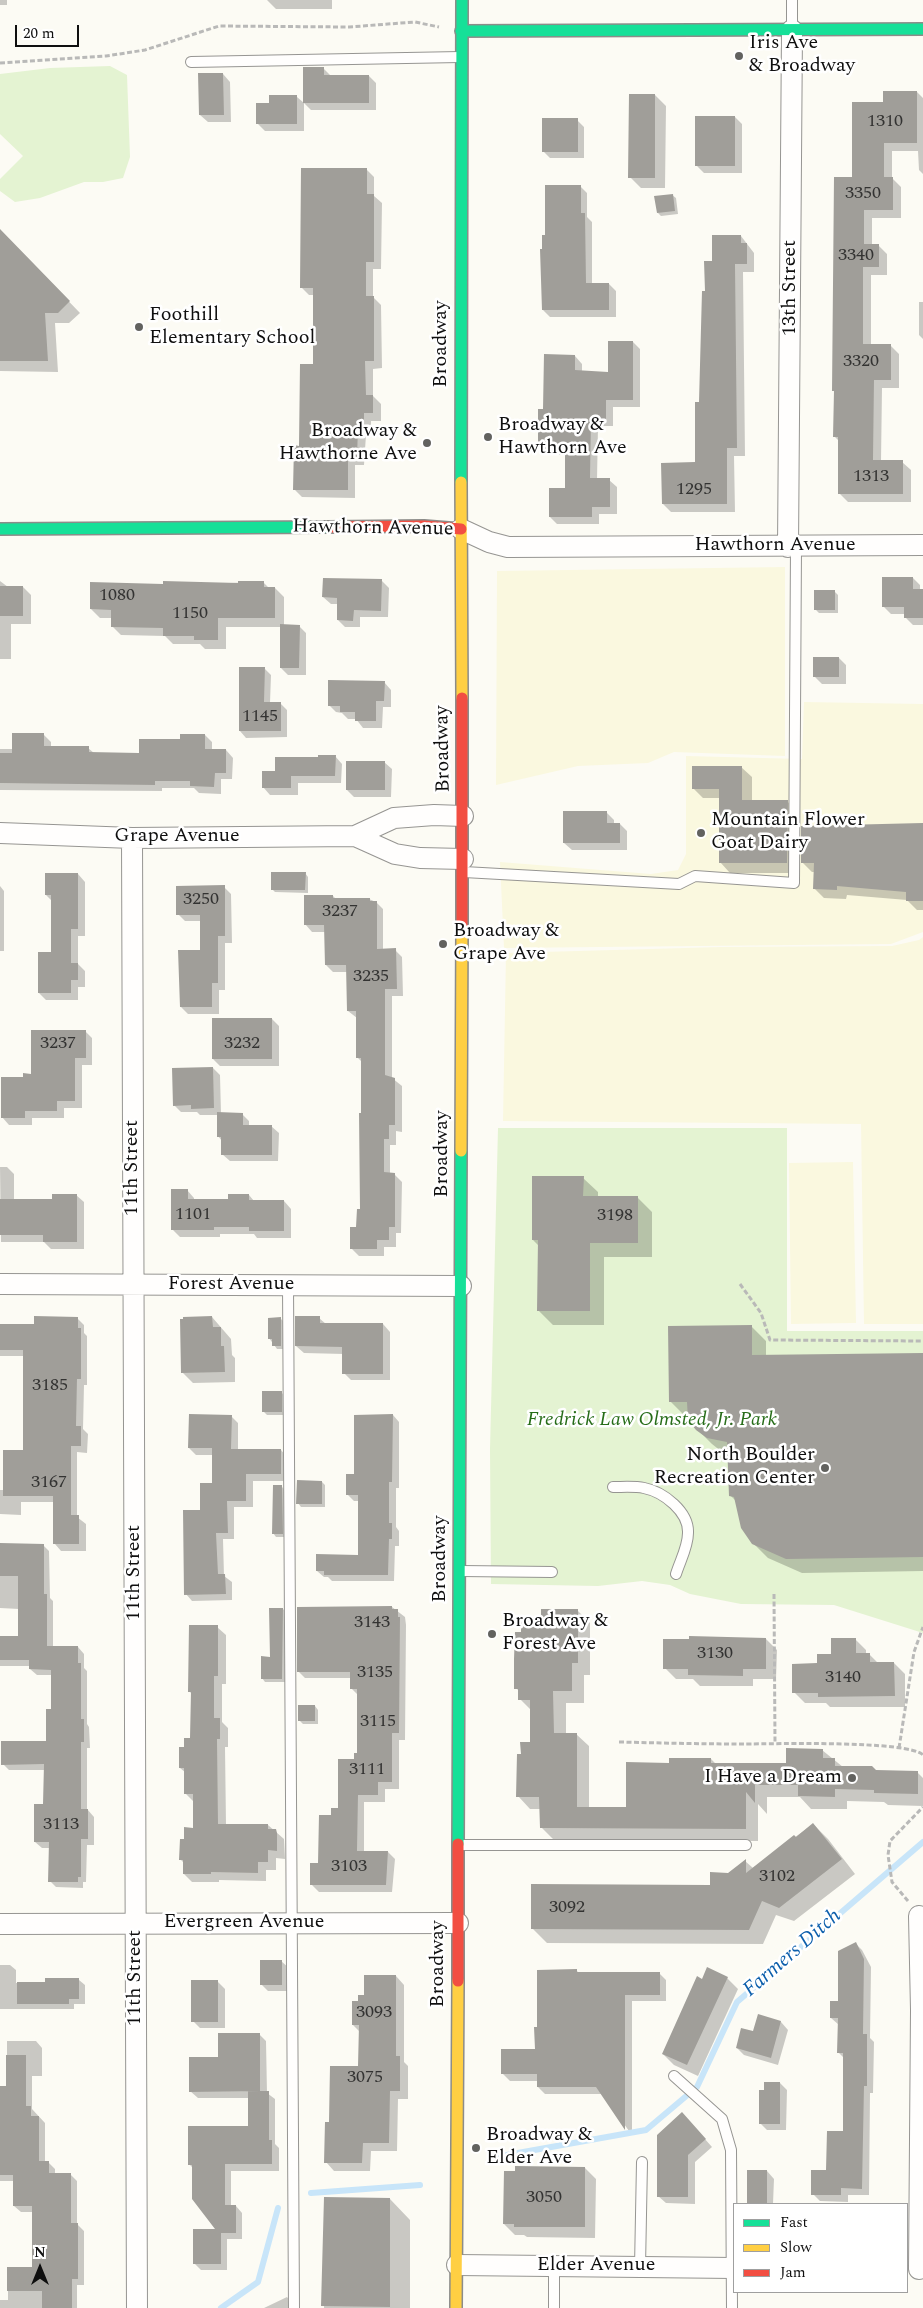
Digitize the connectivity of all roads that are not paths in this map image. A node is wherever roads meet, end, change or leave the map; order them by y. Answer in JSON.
{"nodes":[{"id":1,"x":462,"y":0,"type":"edge"},
{"id":2,"x":792,"y":0,"type":"edge"},
{"id":3,"x":923,"y":29,"type":"edge"},
{"id":4,"x":792,"y":30,"type":"junction"},
{"id":5,"x":461,"y":31,"type":"junction"},
{"id":6,"x":461,"y":57,"type":"junction"},
{"id":7,"x":191,"y":62,"type":"dead end"},
{"id":8,"x":0,"y":529,"type":"edge"},
{"id":9,"x":461,"y":529,"type":"junction"},
{"id":10,"x":923,"y":544,"type":"edge"},
{"id":11,"x":792,"y":547,"type":"junction"},
{"id":12,"x":463,"y":816,"type":"junction"},
{"id":13,"x":0,"y":833,"type":"edge"},
{"id":14,"x":355,"y":836,"type":"junction"},
{"id":15,"x":132,"y":838,"type":"junction"},
{"id":16,"x":463,"y":865,"type":"junction"},
{"id":17,"x":0,"y":1284,"type":"edge"},
{"id":18,"x":134,"y":1284,"type":"junction"},
{"id":19,"x":288,"y":1285,"type":"junction"},
{"id":20,"x":461,"y":1286,"type":"junction"},
{"id":21,"x":613,"y":1488,"type":"dead end"},
{"id":22,"x":460,"y":1571,"type":"junction"},
{"id":23,"x":552,"y":1572,"type":"dead end"},
{"id":24,"x":676,"y":1574,"type":"dead end"},
{"id":25,"x":459,"y":1845,"type":"junction"},
{"id":26,"x":746,"y":1845,"type":"dead end"},
{"id":27,"x":919,"y":1916,"type":"dead end"},
{"id":28,"x":136,"y":1923,"type":"junction"},
{"id":29,"x":292,"y":1923,"type":"junction"},
{"id":30,"x":458,"y":1923,"type":"junction"},
{"id":31,"x":0,"y":1924,"type":"edge"},
{"id":32,"x":674,"y":2076,"type":"dead end"},
{"id":33,"x":642,"y":2162,"type":"dead end"},
{"id":34,"x":457,"y":2265,"type":"junction"},
{"id":35,"x":554,"y":2266,"type":"junction"},
{"id":36,"x":640,"y":2267,"type":"junction"},
{"id":37,"x":733,"y":2268,"type":"edge"},
{"id":38,"x":916,"y":2269,"type":"edge"},
{"id":39,"x":137,"y":2308,"type":"edge"},
{"id":40,"x":294,"y":2308,"type":"edge"},
{"id":41,"x":456,"y":2308,"type":"edge"},
{"id":42,"x":554,"y":2308,"type":"edge"},
{"id":43,"x":732,"y":2308,"type":"edge"}],
"edges":[{"from":1,"to":5,"type":"main road","name":"Broadway"},
{"from":2,"to":4,"type":"lane"},
{"from":3,"to":4,"type":"main road"},
{"from":4,"to":5,"type":"main road"},
{"from":4,"to":11,"type":"street","name":"13th Street"},
{"from":5,"to":6,"type":"main road","name":"Broadway"},
{"from":6,"to":7,"type":"lane"},
{"from":6,"to":9,"type":"main road","name":"Broadway"},
{"from":8,"to":9,"type":"main road","name":"Hawthorn Avenue"},
{"from":9,"to":11,"type":"street","name":"Hawthorn Avenue"},
{"from":9,"to":12,"type":"main road","name":"Broadway"},
{"from":10,"to":11,"type":"street","name":"Hawthorn Avenue"},
{"from":11,"to":16,"type":"lane"},
{"from":12,"to":14,"type":"street","name":"Grape Avenue"},
{"from":12,"to":16,"type":"main road","name":"Broadway"},
{"from":13,"to":15,"type":"street","name":"Grape Avenue"},
{"from":14,"to":15,"type":"street","name":"Grape Avenue"},
{"from":14,"to":16,"type":"street","name":"Grape Avenue"},
{"from":15,"to":18,"type":"street","name":"11th Street"},
{"from":16,"to":20,"type":"main road","name":"Broadway"},
{"from":17,"to":18,"type":"street","name":"Forest Avenue"},
{"from":18,"to":19,"type":"street","name":"Forest Avenue"},
{"from":18,"to":28,"type":"street","name":"11th Street"},
{"from":19,"to":20,"type":"street","name":"Forest Avenue"},
{"from":19,"to":29,"type":"lane"},
{"from":20,"to":22,"type":"main road","name":"Broadway"},
{"from":21,"to":24,"type":"lane"},
{"from":22,"to":23,"type":"lane"},
{"from":22,"to":25,"type":"main road","name":"Broadway"},
{"from":25,"to":26,"type":"lane"},
{"from":25,"to":30,"type":"main road","name":"Broadway"},
{"from":27,"to":38,"type":"street"},
{"from":28,"to":29,"type":"street","name":"Evergreen Avenue"},
{"from":28,"to":31,"type":"street","name":"Evergreen Avenue"},
{"from":28,"to":39,"type":"street","name":"11th Street"},
{"from":29,"to":30,"type":"street","name":"Evergreen Avenue"},
{"from":29,"to":40,"type":"lane"},
{"from":30,"to":34,"type":"main road","name":"Broadway"},
{"from":32,"to":37,"type":"lane"},
{"from":33,"to":36,"type":"lane"},
{"from":34,"to":35,"type":"street","name":"Elder Avenue"},
{"from":34,"to":41,"type":"main road","name":"Broadway"},
{"from":35,"to":36,"type":"street","name":"Elder Avenue"},
{"from":35,"to":42,"type":"lane"},
{"from":36,"to":37,"type":"street","name":"Elder Avenue"},
{"from":37,"to":43,"type":"lane"}]}
